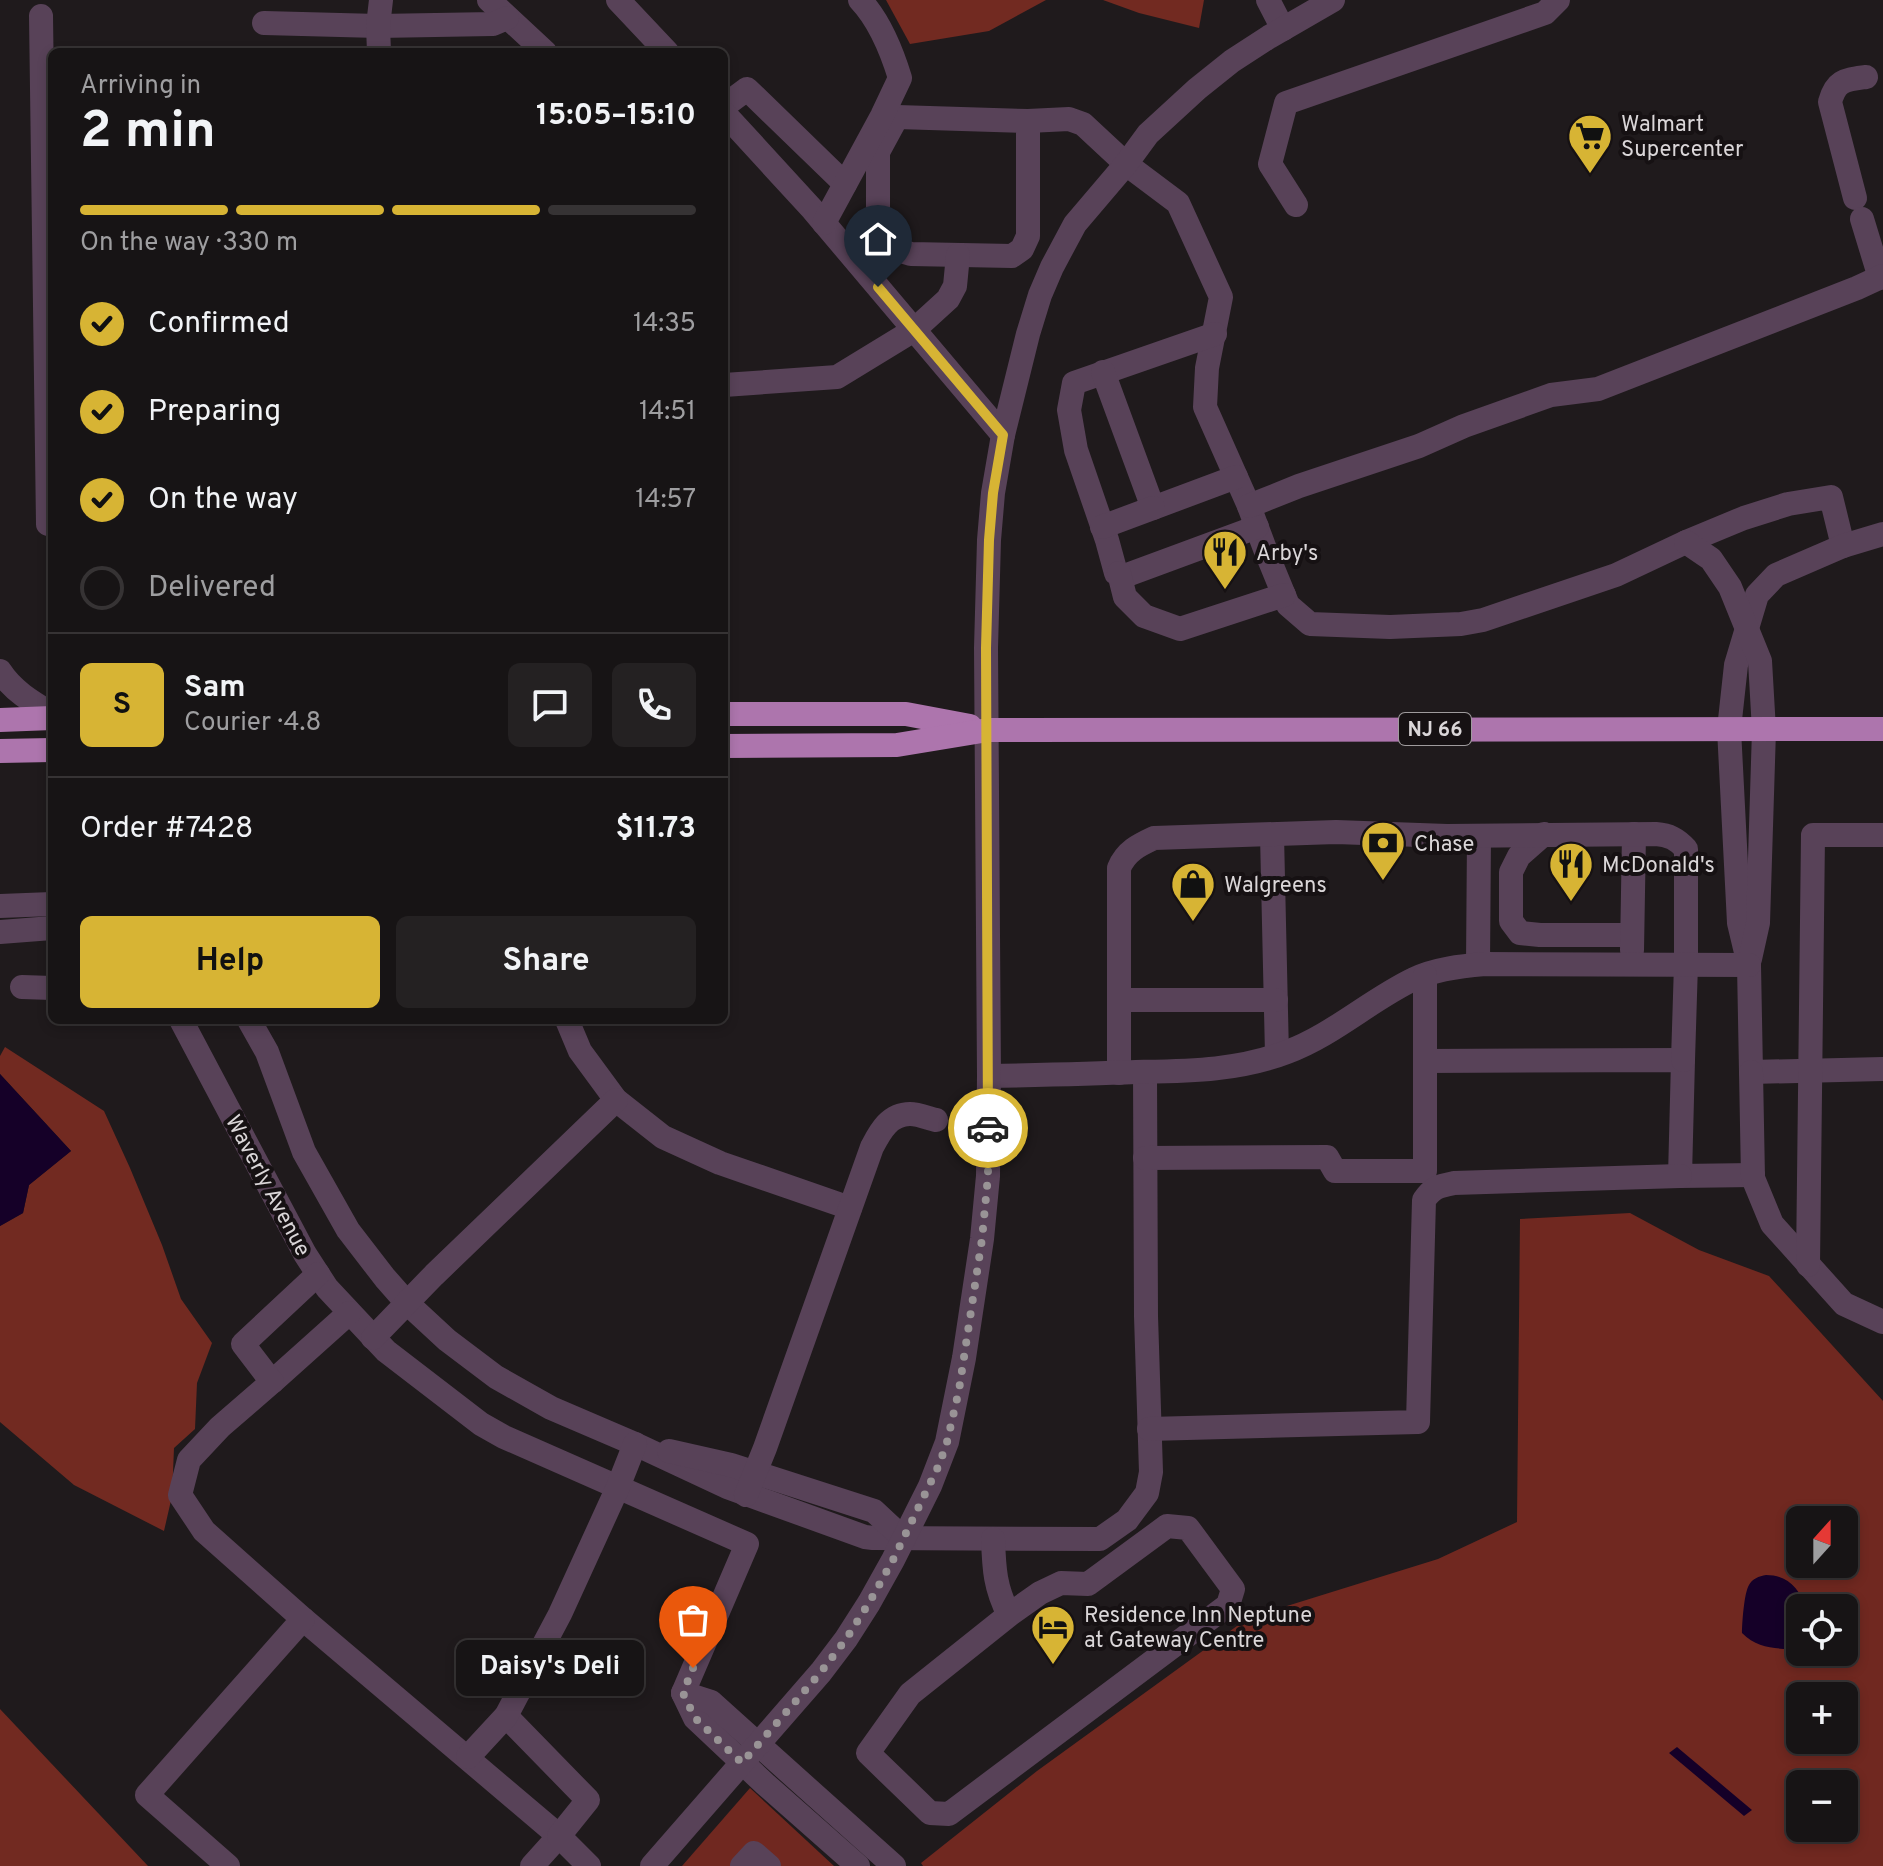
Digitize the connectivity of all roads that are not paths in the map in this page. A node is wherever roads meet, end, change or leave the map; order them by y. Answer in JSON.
{"nodes":[{"id":1,"x":381,"y":0,"type":"edge"},
{"id":2,"x":489,"y":0,"type":"edge"},
{"id":3,"x":618,"y":0,"type":"edge"},
{"id":4,"x":860,"y":0,"type":"edge"},
{"id":5,"x":1268,"y":0,"type":"edge"},
{"id":6,"x":1333,"y":0,"type":"edge"},
{"id":7,"x":1558,"y":0,"type":"edge"},
{"id":8,"x":41,"y":16,"type":"dead end"},
{"id":9,"x":507,"y":18,"type":"junction"},
{"id":10,"x":264,"y":23,"type":"dead end"},
{"id":11,"x":378,"y":26,"type":"junction"},
{"id":12,"x":1283,"y":29,"type":"junction"},
{"id":13,"x":379,"y":48,"type":"edge"},
{"id":14,"x":541,"y":48,"type":"edge"},
{"id":15,"x":663,"y":48,"type":"edge"},
{"id":16,"x":1866,"y":77,"type":"dead end"},
{"id":17,"x":46,"y":92,"type":"edge"},
{"id":18,"x":728,"y":103,"type":"edge"},
{"id":19,"x":728,"y":117,"type":"edge"},
{"id":20,"x":1028,"y":121,"type":"junction"},
{"id":21,"x":47,"y":155,"type":"edge"},
{"id":22,"x":1126,"y":164,"type":"junction"},
{"id":23,"x":845,"y":184,"type":"junction"},
{"id":24,"x":1296,"y":205,"type":"dead end"},
{"id":25,"x":48,"y":217,"type":"edge"},
{"id":26,"x":824,"y":223,"type":"junction"},
{"id":27,"x":958,"y":255,"type":"junction"},
{"id":28,"x":48,"y":272,"type":"edge"},
{"id":29,"x":1882,"y":277,"type":"edge"},
{"id":30,"x":914,"y":330,"type":"junction"},
{"id":31,"x":1215,"y":334,"type":"junction"},
{"id":32,"x":48,"y":337,"type":"edge"},
{"id":33,"x":1103,"y":372,"type":"junction"},
{"id":34,"x":728,"y":385,"type":"edge"},
{"id":35,"x":1003,"y":435,"type":"junction"},
{"id":36,"x":1236,"y":477,"type":"junction"},
{"id":37,"x":1153,"y":508,"type":"junction"},
{"id":38,"x":1253,"y":516,"type":"junction"},
{"id":39,"x":1102,"y":527,"type":"junction"},
{"id":40,"x":1883,"y":534,"type":"edge"},
{"id":41,"x":1686,"y":542,"type":"junction"},
{"id":42,"x":1843,"y":546,"type":"junction"},
{"id":43,"x":1119,"y":573,"type":"junction"},
{"id":44,"x":1284,"y":595,"type":"junction"},
{"id":45,"x":1747,"y":631,"type":"junction"},
{"id":46,"x":0,"y":671,"type":"edge"},
{"id":47,"x":48,"y":713,"type":"edge"},
{"id":48,"x":728,"y":714,"type":"edge"},
{"id":49,"x":48,"y":716,"type":"edge"},
{"id":50,"x":0,"y":720,"type":"edge"},
{"id":51,"x":1729,"y":729,"type":"junction"},
{"id":52,"x":1883,"y":729,"type":"edge"},
{"id":53,"x":988,"y":730,"type":"junction"},
{"id":54,"x":1764,"y":730,"type":"junction"},
{"id":55,"x":728,"y":746,"type":"edge"},
{"id":56,"x":48,"y":750,"type":"edge"},
{"id":57,"x":0,"y":751,"type":"edge"},
{"id":58,"x":1544,"y":834,"type":"junction"},
{"id":59,"x":1634,"y":834,"type":"junction"},
{"id":60,"x":1272,"y":835,"type":"junction"},
{"id":61,"x":1883,"y":835,"type":"edge"},
{"id":62,"x":1479,"y":836,"type":"junction"},
{"id":63,"x":48,"y":904,"type":"edge"},
{"id":64,"x":0,"y":906,"type":"edge"},
{"id":65,"x":48,"y":928,"type":"edge"},
{"id":66,"x":0,"y":932,"type":"edge"},
{"id":67,"x":1632,"y":935,"type":"junction"},
{"id":68,"x":1478,"y":964,"type":"junction"},
{"id":69,"x":1632,"y":964,"type":"junction"},
{"id":70,"x":1686,"y":964,"type":"junction"},
{"id":71,"x":1749,"y":965,"type":"junction"},
{"id":72,"x":1425,"y":975,"type":"junction"},
{"id":73,"x":22,"y":987,"type":"dead end"},
{"id":74,"x":48,"y":988,"type":"edge"},
{"id":75,"x":1119,"y":1000,"type":"junction"},
{"id":76,"x":1276,"y":1000,"type":"junction"},
{"id":77,"x":183,"y":1024,"type":"edge"},
{"id":78,"x":251,"y":1024,"type":"edge"},
{"id":79,"x":569,"y":1024,"type":"edge"},
{"id":80,"x":1277,"y":1055,"type":"junction"},
{"id":81,"x":1683,"y":1060,"type":"junction"},
{"id":82,"x":1425,"y":1061,"type":"junction"},
{"id":83,"x":1883,"y":1069,"type":"edge"},
{"id":84,"x":1810,"y":1070,"type":"junction"},
{"id":85,"x":1145,"y":1072,"type":"junction"},
{"id":86,"x":1751,"y":1072,"type":"junction"},
{"id":87,"x":1119,"y":1073,"type":"junction"},
{"id":88,"x":989,"y":1076,"type":"junction"},
{"id":89,"x":616,"y":1100,"type":"junction"},
{"id":90,"x":936,"y":1120,"type":"dead end"},
{"id":91,"x":1145,"y":1158,"type":"junction"},
{"id":92,"x":1753,"y":1175,"type":"junction"},
{"id":93,"x":1680,"y":1176,"type":"junction"},
{"id":94,"x":1428,"y":1181,"type":"junction"},
{"id":95,"x":850,"y":1208,"type":"junction"},
{"id":96,"x":1808,"y":1265,"type":"junction"},
{"id":97,"x":318,"y":1274,"type":"junction"},
{"id":98,"x":407,"y":1303,"type":"junction"},
{"id":99,"x":349,"y":1313,"type":"junction"},
{"id":100,"x":1883,"y":1322,"type":"edge"},
{"id":101,"x":373,"y":1338,"type":"junction"},
{"id":102,"x":272,"y":1382,"type":"junction"},
{"id":103,"x":1149,"y":1429,"type":"junction"},
{"id":104,"x":635,"y":1444,"type":"junction"},
{"id":105,"x":750,"y":1484,"type":"junction"},
{"id":106,"x":618,"y":1487,"type":"junction"},
{"id":107,"x":904,"y":1539,"type":"junction"},
{"id":108,"x":993,"y":1539,"type":"junction"},
{"id":109,"x":1009,"y":1615,"type":"junction"},
{"id":110,"x":303,"y":1619,"type":"junction"},
{"id":111,"x":683,"y":1693,"type":"junction"},
{"id":112,"x":506,"y":1716,"type":"junction"},
{"id":113,"x":759,"y":1744,"type":"junction"},
{"id":114,"x":468,"y":1757,"type":"junction"},
{"id":115,"x":742,"y":1763,"type":"junction"},
{"id":116,"x":559,"y":1836,"type":"junction"},
{"id":117,"x":873,"y":1862,"type":"edge"},
{"id":118,"x":228,"y":1866,"type":"edge"},
{"id":119,"x":532,"y":1866,"type":"edge"},
{"id":120,"x":589,"y":1866,"type":"edge"},
{"id":121,"x":652,"y":1866,"type":"edge"},
{"id":122,"x":742,"y":1866,"type":"edge"},
{"id":123,"x":769,"y":1866,"type":"edge"}],
"edges":[{"from":1,"to":11,"type":"street"},
{"from":2,"to":9,"type":"street"},
{"from":3,"to":15,"type":"street"},
{"from":4,"to":23,"type":"street"},
{"from":5,"to":12,"type":"street"},
{"from":6,"to":12,"type":"street"},
{"from":7,"to":24,"type":"street"},
{"from":8,"to":17,"type":"street"},
{"from":9,"to":11,"type":"street"},
{"from":9,"to":14,"type":"street"},
{"from":10,"to":11,"type":"street"},
{"from":11,"to":13,"type":"street"},
{"from":12,"to":22,"type":"street"},
{"from":16,"to":29,"type":"street"},
{"from":17,"to":21,"type":"street"},
{"from":18,"to":23,"type":"street"},
{"from":19,"to":26,"type":"street"},
{"from":20,"to":22,"type":"street"},
{"from":20,"to":27,"type":"street"},
{"from":20,"to":27,"type":"street"},
{"from":21,"to":25,"type":"street"},
{"from":22,"to":31,"type":"street"},
{"from":22,"to":35,"type":"street"},
{"from":23,"to":26,"type":"street"},
{"from":25,"to":28,"type":"street"},
{"from":26,"to":30,"type":"street"},
{"from":27,"to":30,"type":"street"},
{"from":28,"to":32,"type":"street"},
{"from":29,"to":38,"type":"street"},
{"from":30,"to":34,"type":"street"},
{"from":30,"to":35,"type":"street"},
{"from":31,"to":33,"type":"street"},
{"from":31,"to":36,"type":"street"},
{"from":33,"to":37,"type":"street"},
{"from":33,"to":39,"type":"street"},
{"from":35,"to":53,"type":"street"},
{"from":36,"to":37,"type":"street"},
{"from":36,"to":38,"type":"street"},
{"from":37,"to":39,"type":"street"},
{"from":38,"to":43,"type":"street"},
{"from":38,"to":44,"type":"street"},
{"from":39,"to":43,"type":"street"},
{"from":40,"to":42,"type":"street"},
{"from":41,"to":42,"type":"street"},
{"from":41,"to":44,"type":"street"},
{"from":41,"to":45,"type":"street"},
{"from":42,"to":45,"type":"street"},
{"from":43,"to":44,"type":"street"},
{"from":45,"to":51,"type":"street"},
{"from":45,"to":54,"type":"street"},
{"from":46,"to":47,"type":"street"},
{"from":48,"to":53,"type":"highway","number":"NJ 66"},
{"from":49,"to":50,"type":"highway"},
{"from":51,"to":53,"type":"highway","number":"NJ 66"},
{"from":51,"to":54,"type":"highway","number":"NJ 66"},
{"from":51,"to":71,"type":"street"},
{"from":52,"to":54,"type":"highway","number":"NJ 66"},
{"from":53,"to":55,"type":"highway","number":"NJ 66"},
{"from":53,"to":88,"type":"street"},
{"from":54,"to":71,"type":"street"},
{"from":56,"to":57,"type":"highway"},
{"from":58,"to":59,"type":"street"},
{"from":58,"to":62,"type":"street"},
{"from":58,"to":67,"type":"street"},
{"from":59,"to":67,"type":"street"},
{"from":59,"to":70,"type":"street"},
{"from":60,"to":62,"type":"street"},
{"from":60,"to":75,"type":"street"},
{"from":60,"to":76,"type":"street"},
{"from":61,"to":84,"type":"street"},
{"from":62,"to":68,"type":"street"},
{"from":63,"to":64,"type":"street"},
{"from":65,"to":66,"type":"street"},
{"from":67,"to":69,"type":"street"},
{"from":68,"to":69,"type":"street"},
{"from":68,"to":72,"type":"street"},
{"from":69,"to":70,"type":"street"},
{"from":70,"to":71,"type":"street"},
{"from":70,"to":81,"type":"street"},
{"from":71,"to":86,"type":"street"},
{"from":72,"to":80,"type":"street"},
{"from":72,"to":82,"type":"street"},
{"from":73,"to":74,"type":"street"},
{"from":75,"to":76,"type":"street"},
{"from":75,"to":87,"type":"street"},
{"from":76,"to":80,"type":"street"},
{"from":77,"to":97,"type":"street","name":"Waverly Avenue"},
{"from":78,"to":98,"type":"street"},
{"from":79,"to":89,"type":"street"},
{"from":80,"to":85,"type":"street"},
{"from":81,"to":82,"type":"street"},
{"from":81,"to":93,"type":"street"},
{"from":82,"to":94,"type":"street"},
{"from":83,"to":84,"type":"street"},
{"from":84,"to":86,"type":"street"},
{"from":84,"to":96,"type":"street"},
{"from":85,"to":87,"type":"street"},
{"from":85,"to":91,"type":"street"},
{"from":86,"to":92,"type":"street"},
{"from":87,"to":88,"type":"street"},
{"from":88,"to":107,"type":"street"},
{"from":89,"to":95,"type":"street"},
{"from":89,"to":98,"type":"street"},
{"from":90,"to":95,"type":"street"},
{"from":91,"to":94,"type":"street"},
{"from":91,"to":103,"type":"street"},
{"from":92,"to":93,"type":"street"},
{"from":92,"to":96,"type":"street"},
{"from":93,"to":94,"type":"street"},
{"from":94,"to":103,"type":"street"},
{"from":95,"to":105,"type":"street"},
{"from":96,"to":100,"type":"street"},
{"from":97,"to":99,"type":"street","name":"Waverly Avenue"},
{"from":97,"to":102,"type":"street"},
{"from":98,"to":101,"type":"street"},
{"from":98,"to":104,"type":"street"},
{"from":99,"to":101,"type":"street","name":"Waverly Avenue"},
{"from":99,"to":102,"type":"street"},
{"from":101,"to":106,"type":"street","name":"Waverly Avenue"},
{"from":102,"to":110,"type":"street"},
{"from":103,"to":108,"type":"street"},
{"from":104,"to":105,"type":"street"},
{"from":104,"to":106,"type":"street"},
{"from":105,"to":107,"type":"street"},
{"from":106,"to":111,"type":"street","name":"Waverly Avenue"},
{"from":106,"to":112,"type":"street"},
{"from":107,"to":108,"type":"street"},
{"from":107,"to":113,"type":"street"},
{"from":108,"to":109,"type":"street"},
{"from":109,"to":109,"type":"street"},
{"from":110,"to":114,"type":"street"},
{"from":110,"to":118,"type":"street"},
{"from":111,"to":113,"type":"street"},
{"from":111,"to":115,"type":"street"},
{"from":112,"to":114,"type":"street"},
{"from":112,"to":116,"type":"street"},
{"from":113,"to":115,"type":"street"},
{"from":113,"to":117,"type":"street"},
{"from":114,"to":116,"type":"street"},
{"from":115,"to":117,"type":"street"},
{"from":115,"to":121,"type":"street"},
{"from":116,"to":119,"type":"street"},
{"from":116,"to":120,"type":"street"},
{"from":122,"to":123,"type":"street"}]}
